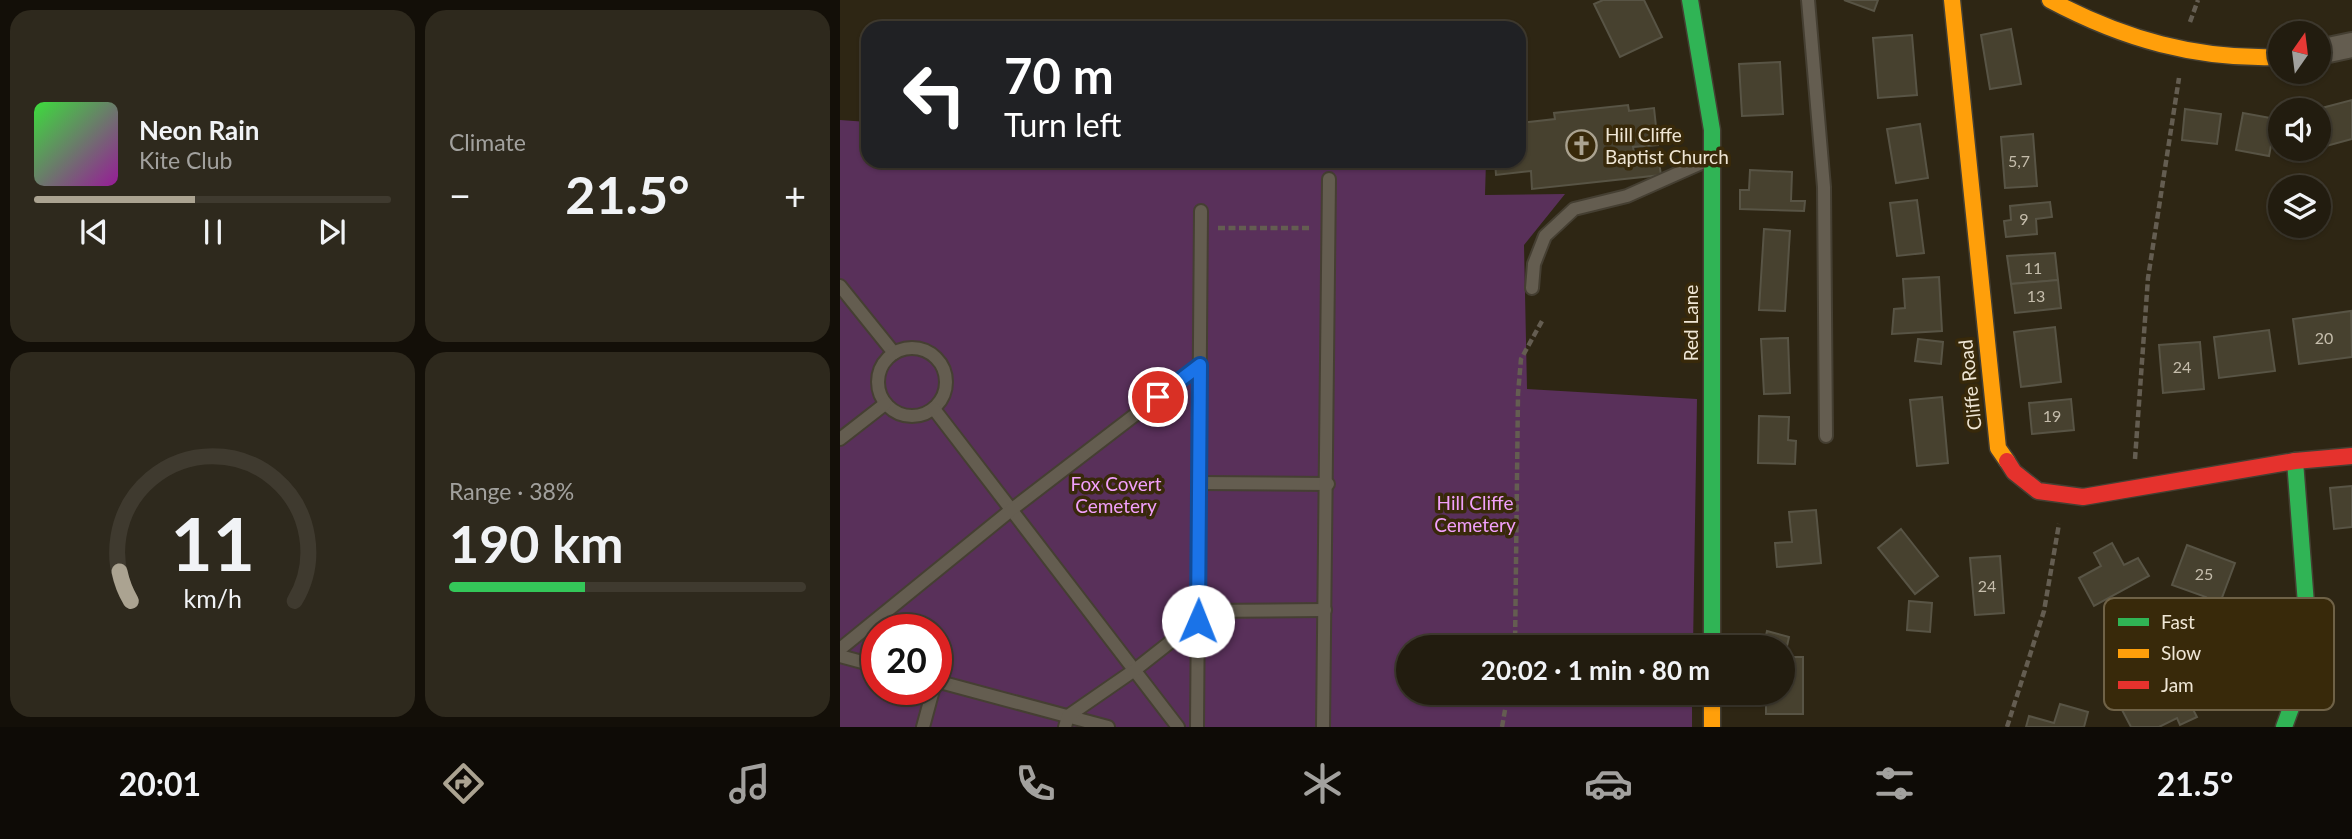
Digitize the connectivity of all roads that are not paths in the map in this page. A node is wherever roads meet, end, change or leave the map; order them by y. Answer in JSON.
{"nodes":[{"id":1,"x":1690,"y":0,"type":"edge"},
{"id":2,"x":1808,"y":0,"type":"edge"},
{"id":3,"x":1952,"y":0,"type":"edge"},
{"id":4,"x":2050,"y":0,"type":"edge"},
{"id":5,"x":2352,"y":45,"type":"edge"},
{"id":6,"x":2331,"y":49,"type":"edge"},
{"id":7,"x":2268,"y":57,"type":"edge"},
{"id":8,"x":1712,"y":159,"type":"junction"},
{"id":9,"x":1329,"y":179,"type":"dead end"},
{"id":10,"x":1201,"y":211,"type":"dead end"},
{"id":11,"x":840,"y":286,"type":"edge"},
{"id":12,"x":1532,"y":288,"type":"dead end"},
{"id":13,"x":894,"y":353,"type":"junction"},
{"id":14,"x":1200,"y":365,"type":"junction"},
{"id":15,"x":885,"y":404,"type":"junction"},
{"id":16,"x":934,"y":409,"type":"junction"},
{"id":17,"x":1826,"y":436,"type":"dead end"},
{"id":18,"x":840,"y":439,"type":"edge"},
{"id":19,"x":2352,"y":456,"type":"edge"},
{"id":20,"x":2295,"y":461,"type":"junction"},
{"id":21,"x":1199,"y":483,"type":"junction"},
{"id":22,"x":1328,"y":484,"type":"junction"},
{"id":23,"x":1011,"y":510,"type":"junction"},
{"id":24,"x":2306,"y":598,"type":"edge"},
{"id":25,"x":1325,"y":610,"type":"junction"},
{"id":26,"x":1198,"y":616,"type":"junction"},
{"id":27,"x":1712,"y":635,"type":"edge"},
{"id":28,"x":840,"y":649,"type":"edge"},
{"id":29,"x":840,"y":656,"type":"edge"},
{"id":30,"x":861,"y":662,"type":"edge"},
{"id":31,"x":1136,"y":669,"type":"junction"},
{"id":32,"x":952,"y":686,"type":"edge"},
{"id":33,"x":929,"y":705,"type":"edge"},
{"id":34,"x":1712,"y":705,"type":"edge"},
{"id":35,"x":2290,"y":710,"type":"edge"},
{"id":36,"x":1066,"y":721,"type":"edge"},
{"id":37,"x":923,"y":727,"type":"edge"},
{"id":38,"x":1108,"y":727,"type":"edge"},
{"id":39,"x":1178,"y":727,"type":"edge"},
{"id":40,"x":1197,"y":727,"type":"edge"},
{"id":41,"x":1323,"y":727,"type":"edge"},
{"id":42,"x":1712,"y":727,"type":"edge"},
{"id":43,"x":2284,"y":727,"type":"edge"}],
"edges":[{"from":1,"to":8,"type":"street","name":"Red Lane"},
{"from":2,"to":17,"type":"lane"},
{"from":3,"to":20,"type":"street","name":"Cliffe Road"},
{"from":4,"to":7,"type":"street"},
{"from":5,"to":6,"type":"street"},
{"from":8,"to":12,"type":"lane"},
{"from":8,"to":27,"type":"street","name":"Red Lane"},
{"from":9,"to":22,"type":"lane"},
{"from":10,"to":14,"type":"lane"},
{"from":11,"to":13,"type":"lane"},
{"from":13,"to":15,"type":"lane"},
{"from":13,"to":16,"type":"lane"},
{"from":14,"to":21,"type":"lane"},
{"from":14,"to":23,"type":"lane"},
{"from":15,"to":16,"type":"lane"},
{"from":15,"to":18,"type":"lane"},
{"from":16,"to":23,"type":"lane"},
{"from":19,"to":20,"type":"street","name":"Cliffe Road"},
{"from":20,"to":24,"type":"street"},
{"from":21,"to":22,"type":"lane"},
{"from":21,"to":26,"type":"lane"},
{"from":22,"to":25,"type":"lane"},
{"from":23,"to":28,"type":"lane"},
{"from":23,"to":31,"type":"lane"},
{"from":25,"to":26,"type":"lane"},
{"from":25,"to":41,"type":"lane"},
{"from":26,"to":31,"type":"lane"},
{"from":26,"to":40,"type":"lane"},
{"from":29,"to":30,"type":"lane"},
{"from":31,"to":36,"type":"lane"},
{"from":31,"to":39,"type":"lane"},
{"from":32,"to":36,"type":"lane"},
{"from":33,"to":37,"type":"lane"},
{"from":34,"to":42,"type":"street"},
{"from":35,"to":43,"type":"street"},
{"from":36,"to":38,"type":"lane"}]}
